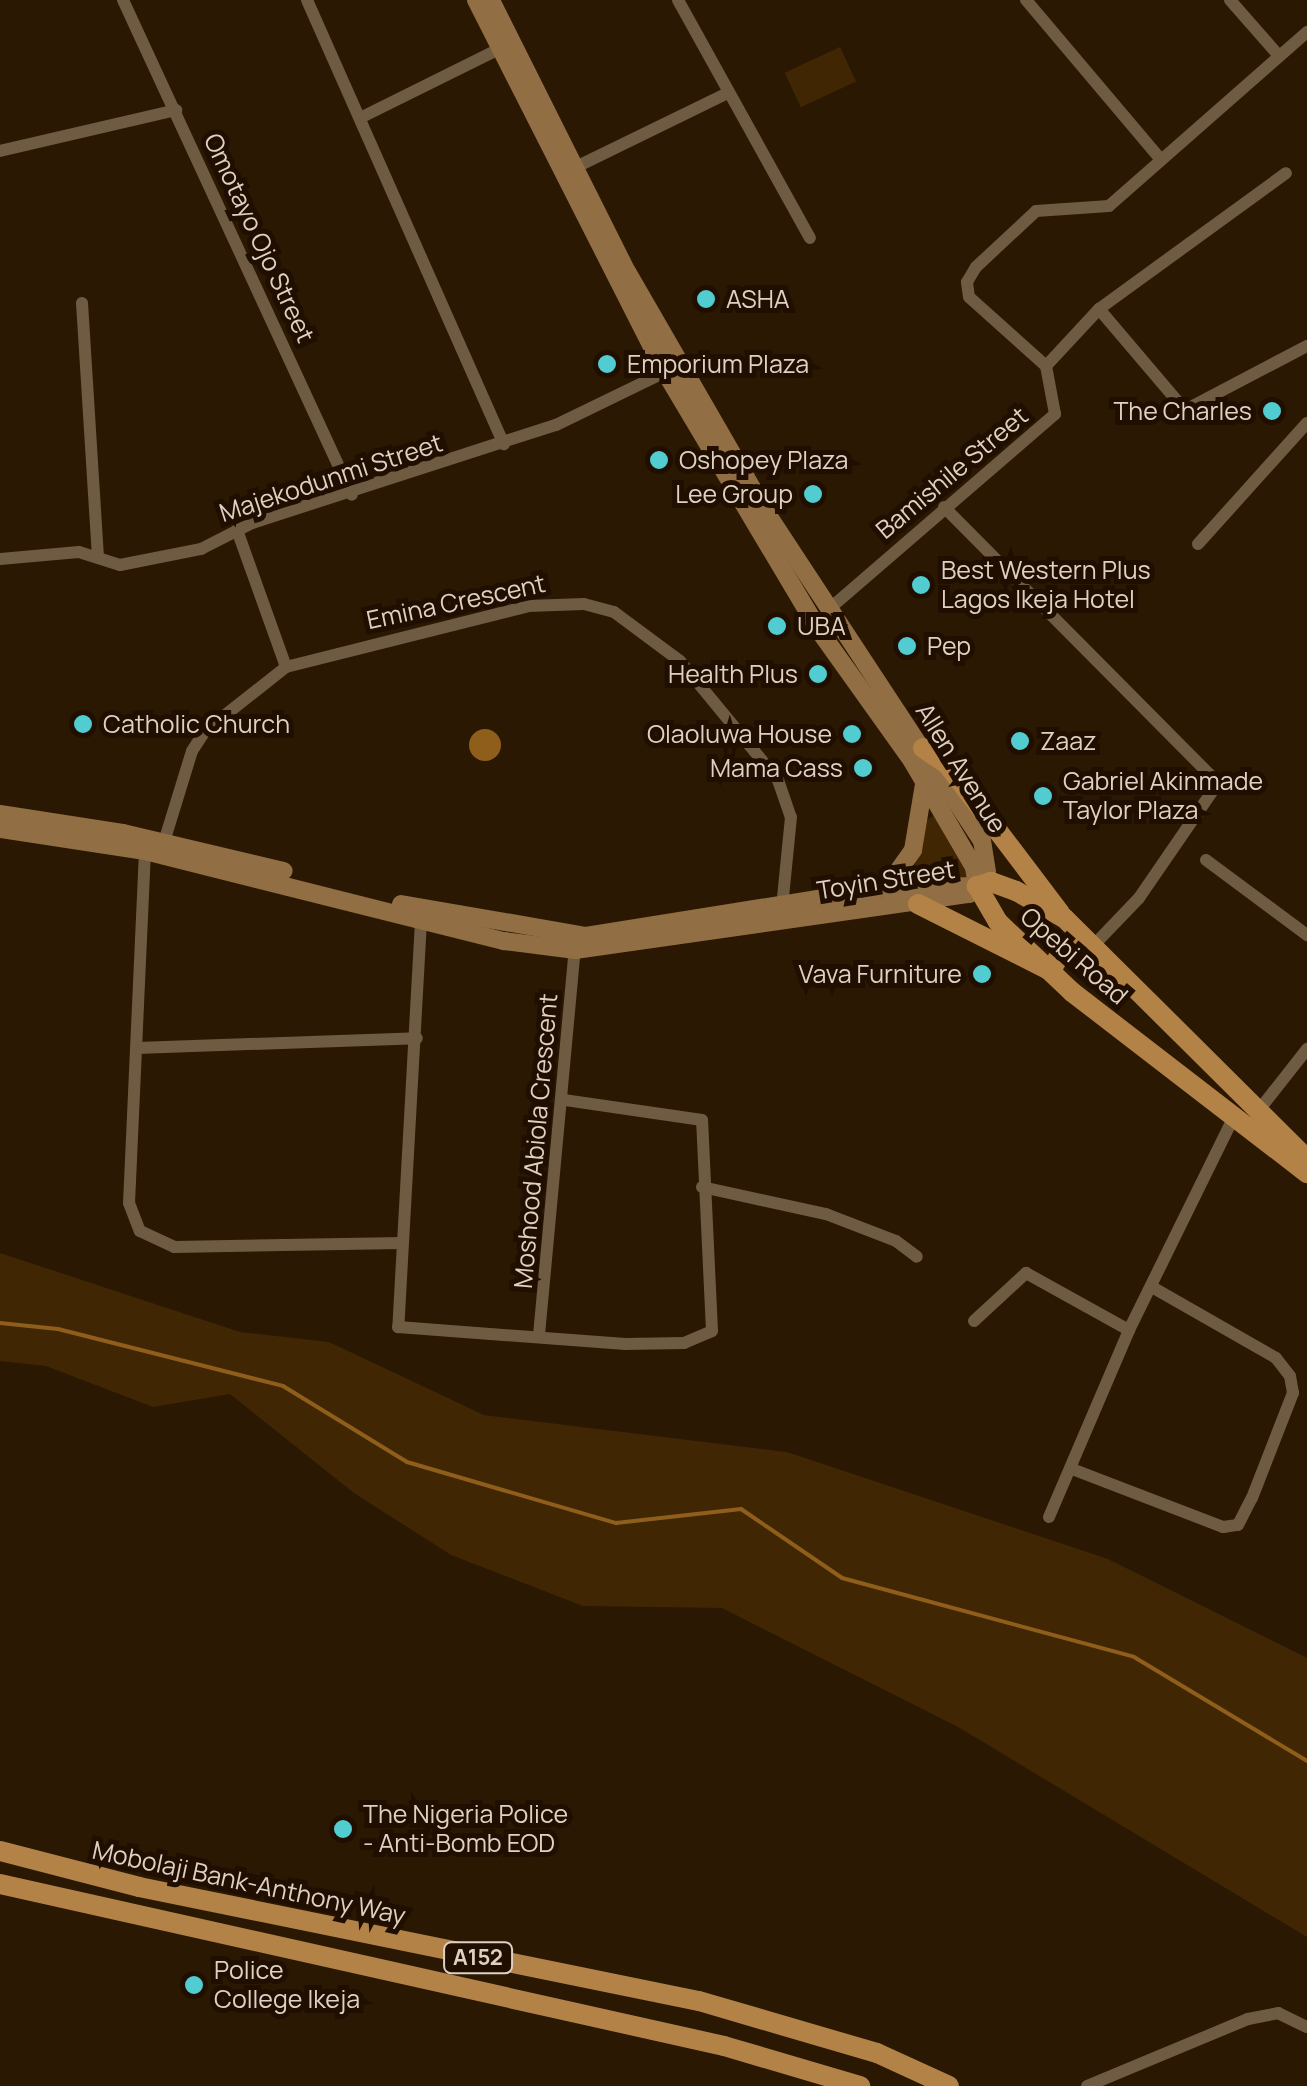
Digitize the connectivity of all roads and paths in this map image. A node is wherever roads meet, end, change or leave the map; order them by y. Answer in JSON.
{"nodes":[{"id":1,"x":124,"y":0,"type":"edge"},
{"id":2,"x":307,"y":0,"type":"edge"},
{"id":3,"x":476,"y":0,"type":"edge"},
{"id":4,"x":491,"y":0,"type":"edge"},
{"id":5,"x":678,"y":0,"type":"edge"},
{"id":6,"x":1026,"y":0,"type":"edge"},
{"id":7,"x":1230,"y":0,"type":"edge"},
{"id":8,"x":1307,"y":32,"type":"edge"},
{"id":9,"x":498,"y":49,"type":"junction"},
{"id":10,"x":1279,"y":56,"type":"junction"},
{"id":11,"x":726,"y":94,"type":"junction"},
{"id":12,"x":176,"y":110,"type":"junction"},
{"id":13,"x":360,"y":118,"type":"junction"},
{"id":14,"x":0,"y":151,"type":"edge"},
{"id":15,"x":1161,"y":160,"type":"junction"},
{"id":16,"x":574,"y":168,"type":"junction"},
{"id":17,"x":1286,"y":173,"type":"dead end"},
{"id":18,"x":810,"y":238,"type":"dead end"},
{"id":19,"x":82,"y":304,"type":"dead end"},
{"id":20,"x":1100,"y":308,"type":"junction"},
{"id":21,"x":1307,"y":346,"type":"edge"},
{"id":22,"x":1046,"y":366,"type":"junction"},
{"id":23,"x":665,"y":372,"type":"junction"},
{"id":24,"x":1307,"y":424,"type":"edge"},
{"id":25,"x":504,"y":444,"type":"junction"},
{"id":26,"x":352,"y":495,"type":"junction"},
{"id":27,"x":944,"y":506,"type":"junction"},
{"id":28,"x":237,"y":530,"type":"junction"},
{"id":29,"x":1198,"y":544,"type":"dead end"},
{"id":30,"x":98,"y":557,"type":"junction"},
{"id":31,"x":0,"y":559,"type":"edge"},
{"id":32,"x":828,"y":610,"type":"junction"},
{"id":33,"x":286,"y":667,"type":"junction"},
{"id":34,"x":923,"y":748,"type":"junction"},
{"id":35,"x":924,"y":784,"type":"junction"},
{"id":36,"x":0,"y":814,"type":"edge"},
{"id":37,"x":0,"y":829,"type":"edge"},
{"id":38,"x":164,"y":842,"type":"junction"},
{"id":39,"x":145,"y":851,"type":"junction"},
{"id":40,"x":1206,"y":860,"type":"dead end"},
{"id":41,"x":978,"y":886,"type":"junction"},
{"id":42,"x":886,"y":888,"type":"junction"},
{"id":43,"x":918,"y":904,"type":"junction"},
{"id":44,"x":782,"y":907,"type":"junction"},
{"id":45,"x":1064,"y":918,"type":"junction"},
{"id":46,"x":422,"y":921,"type":"junction"},
{"id":47,"x":1307,"y":935,"type":"edge"},
{"id":48,"x":1092,"y":947,"type":"junction"},
{"id":49,"x":575,"y":950,"type":"junction"},
{"id":50,"x":1051,"y":971,"type":"junction"},
{"id":51,"x":1144,"y":1004,"type":"junction"},
{"id":52,"x":418,"y":1038,"type":"junction"},
{"id":53,"x":136,"y":1048,"type":"junction"},
{"id":54,"x":1307,"y":1050,"type":"edge"},
{"id":55,"x":566,"y":1100,"type":"junction"},
{"id":56,"x":1246,"y":1114,"type":"junction"},
{"id":57,"x":1307,"y":1159,"type":"edge"},
{"id":58,"x":1307,"y":1174,"type":"edge"},
{"id":59,"x":702,"y":1187,"type":"junction"},
{"id":60,"x":402,"y":1243,"type":"junction"},
{"id":61,"x":917,"y":1258,"type":"dead end"},
{"id":62,"x":1152,"y":1287,"type":"junction"},
{"id":63,"x":974,"y":1321,"type":"dead end"},
{"id":64,"x":1129,"y":1330,"type":"junction"},
{"id":65,"x":540,"y":1335,"type":"junction"},
{"id":66,"x":1072,"y":1469,"type":"junction"},
{"id":67,"x":1049,"y":1517,"type":"dead end"},
{"id":68,"x":0,"y":1850,"type":"edge"},
{"id":69,"x":0,"y":1884,"type":"edge"},
{"id":70,"x":556,"y":1974,"type":"junction"},
{"id":71,"x":627,"y":1987,"type":"junction"},
{"id":72,"x":551,"y":2006,"type":"junction"},
{"id":73,"x":622,"y":2023,"type":"junction"},
{"id":74,"x":1307,"y":2027,"type":"edge"},
{"id":75,"x":860,"y":2086,"type":"edge"},
{"id":76,"x":948,"y":2086,"type":"edge"},
{"id":77,"x":1087,"y":2086,"type":"edge"}],
"edges":[{"from":1,"to":12,"type":"street","name":"Omotayo Ojo Street"},
{"from":2,"to":13,"type":"street"},
{"from":3,"to":9,"type":"main road","name":"Allen Avenue"},
{"from":4,"to":16,"type":"main road","name":"Allen Avenue"},
{"from":5,"to":11,"type":"street"},
{"from":6,"to":15,"type":"street"},
{"from":7,"to":10,"type":"street"},
{"from":8,"to":10,"type":"street"},
{"from":9,"to":13,"type":"street"},
{"from":9,"to":23,"type":"main road","name":"Allen Avenue"},
{"from":10,"to":15,"type":"street"},
{"from":11,"to":16,"type":"street"},
{"from":11,"to":18,"type":"street"},
{"from":12,"to":14,"type":"street"},
{"from":12,"to":26,"type":"street","name":"Omotayo Ojo Street"},
{"from":13,"to":25,"type":"street"},
{"from":15,"to":22,"type":"street"},
{"from":16,"to":32,"type":"main road","name":"Allen Avenue"},
{"from":17,"to":20,"type":"street"},
{"from":19,"to":30,"type":"street"},
{"from":20,"to":21,"type":"street"},
{"from":20,"to":22,"type":"street"},
{"from":22,"to":27,"type":"street","name":"Bamishile Street"},
{"from":23,"to":25,"type":"street","name":"Majekodunmi Street"},
{"from":23,"to":35,"type":"main road","name":"Allen Avenue"},
{"from":24,"to":29,"type":"street"},
{"from":25,"to":26,"type":"street","name":"Majekodunmi Street"},
{"from":26,"to":28,"type":"street","name":"Majekodunmi Street"},
{"from":27,"to":32,"type":"street","name":"Bamishile Street"},
{"from":27,"to":48,"type":"street"},
{"from":28,"to":30,"type":"street","name":"Majekodunmi Street"},
{"from":28,"to":33,"type":"street"},
{"from":30,"to":31,"type":"street","name":"Majekodunmi Street"},
{"from":32,"to":34,"type":"main road","name":"Allen Avenue"},
{"from":33,"to":38,"type":"street","name":"Emina Crescent"},
{"from":33,"to":44,"type":"street","name":"Emina Crescent"},
{"from":34,"to":41,"type":"main road","name":"Allen Avenue"},
{"from":34,"to":45,"type":"main road"},
{"from":35,"to":41,"type":"main road","name":"Allen Avenue"},
{"from":35,"to":42,"type":"main road"},
{"from":36,"to":38,"type":"main road","name":"Toyin Street"},
{"from":37,"to":39,"type":"main road","name":"Toyin Street"},
{"from":38,"to":44,"type":"main road","name":"Toyin Street"},
{"from":39,"to":46,"type":"main road","name":"Toyin Street"},
{"from":39,"to":53,"type":"street"},
{"from":40,"to":47,"type":"street"},
{"from":41,"to":42,"type":"main road","name":"Toyin Street"},
{"from":41,"to":43,"type":"main road","name":"Toyin Street"},
{"from":41,"to":45,"type":"main road","name":"Opebi Road"},
{"from":41,"to":50,"type":"main road","name":"Opebi Road"},
{"from":42,"to":44,"type":"main road","name":"Toyin Street"},
{"from":43,"to":49,"type":"main road","name":"Toyin Street"},
{"from":43,"to":50,"type":"main road"},
{"from":45,"to":48,"type":"main road","name":"Opebi Road"},
{"from":46,"to":49,"type":"main road","name":"Toyin Street"},
{"from":46,"to":52,"type":"street"},
{"from":48,"to":51,"type":"main road","name":"Opebi Road"},
{"from":49,"to":55,"type":"street","name":"Moshood Abiola Crescent"},
{"from":50,"to":51,"type":"main road"},
{"from":50,"to":56,"type":"main road","name":"Opebi Road"},
{"from":51,"to":56,"type":"main road","name":"Opebi Road"},
{"from":52,"to":53,"type":"street"},
{"from":52,"to":60,"type":"street"},
{"from":53,"to":60,"type":"street"},
{"from":54,"to":56,"type":"street"},
{"from":55,"to":59,"type":"street"},
{"from":55,"to":65,"type":"street","name":"Moshood Abiola Crescent"},
{"from":56,"to":57,"type":"main road","name":"Opebi Road"},
{"from":56,"to":58,"type":"main road","name":"Opebi Road"},
{"from":56,"to":62,"type":"street"},
{"from":59,"to":61,"type":"street"},
{"from":59,"to":65,"type":"street"},
{"from":60,"to":65,"type":"street"},
{"from":62,"to":64,"type":"street"},
{"from":62,"to":66,"type":"street"},
{"from":63,"to":64,"type":"street"},
{"from":64,"to":66,"type":"street"},
{"from":66,"to":67,"type":"street"},
{"from":68,"to":70,"type":"main road","name":"Mobolaji Bank-Anthony Way","number":"A152"},
{"from":69,"to":72,"type":"main road","number":"A152"},
{"from":70,"to":71,"type":"main road","name":"Mobolaji Bank-Anthony Way","number":"A152"},
{"from":70,"to":72,"type":"main road"},
{"from":71,"to":73,"type":"main road"},
{"from":71,"to":76,"type":"main road","name":"Mobolaji Bank-Anthony Way","number":"A152"},
{"from":72,"to":73,"type":"main road","number":"A152"},
{"from":73,"to":75,"type":"main road","number":"A152"},
{"from":74,"to":77,"type":"street"}]}
